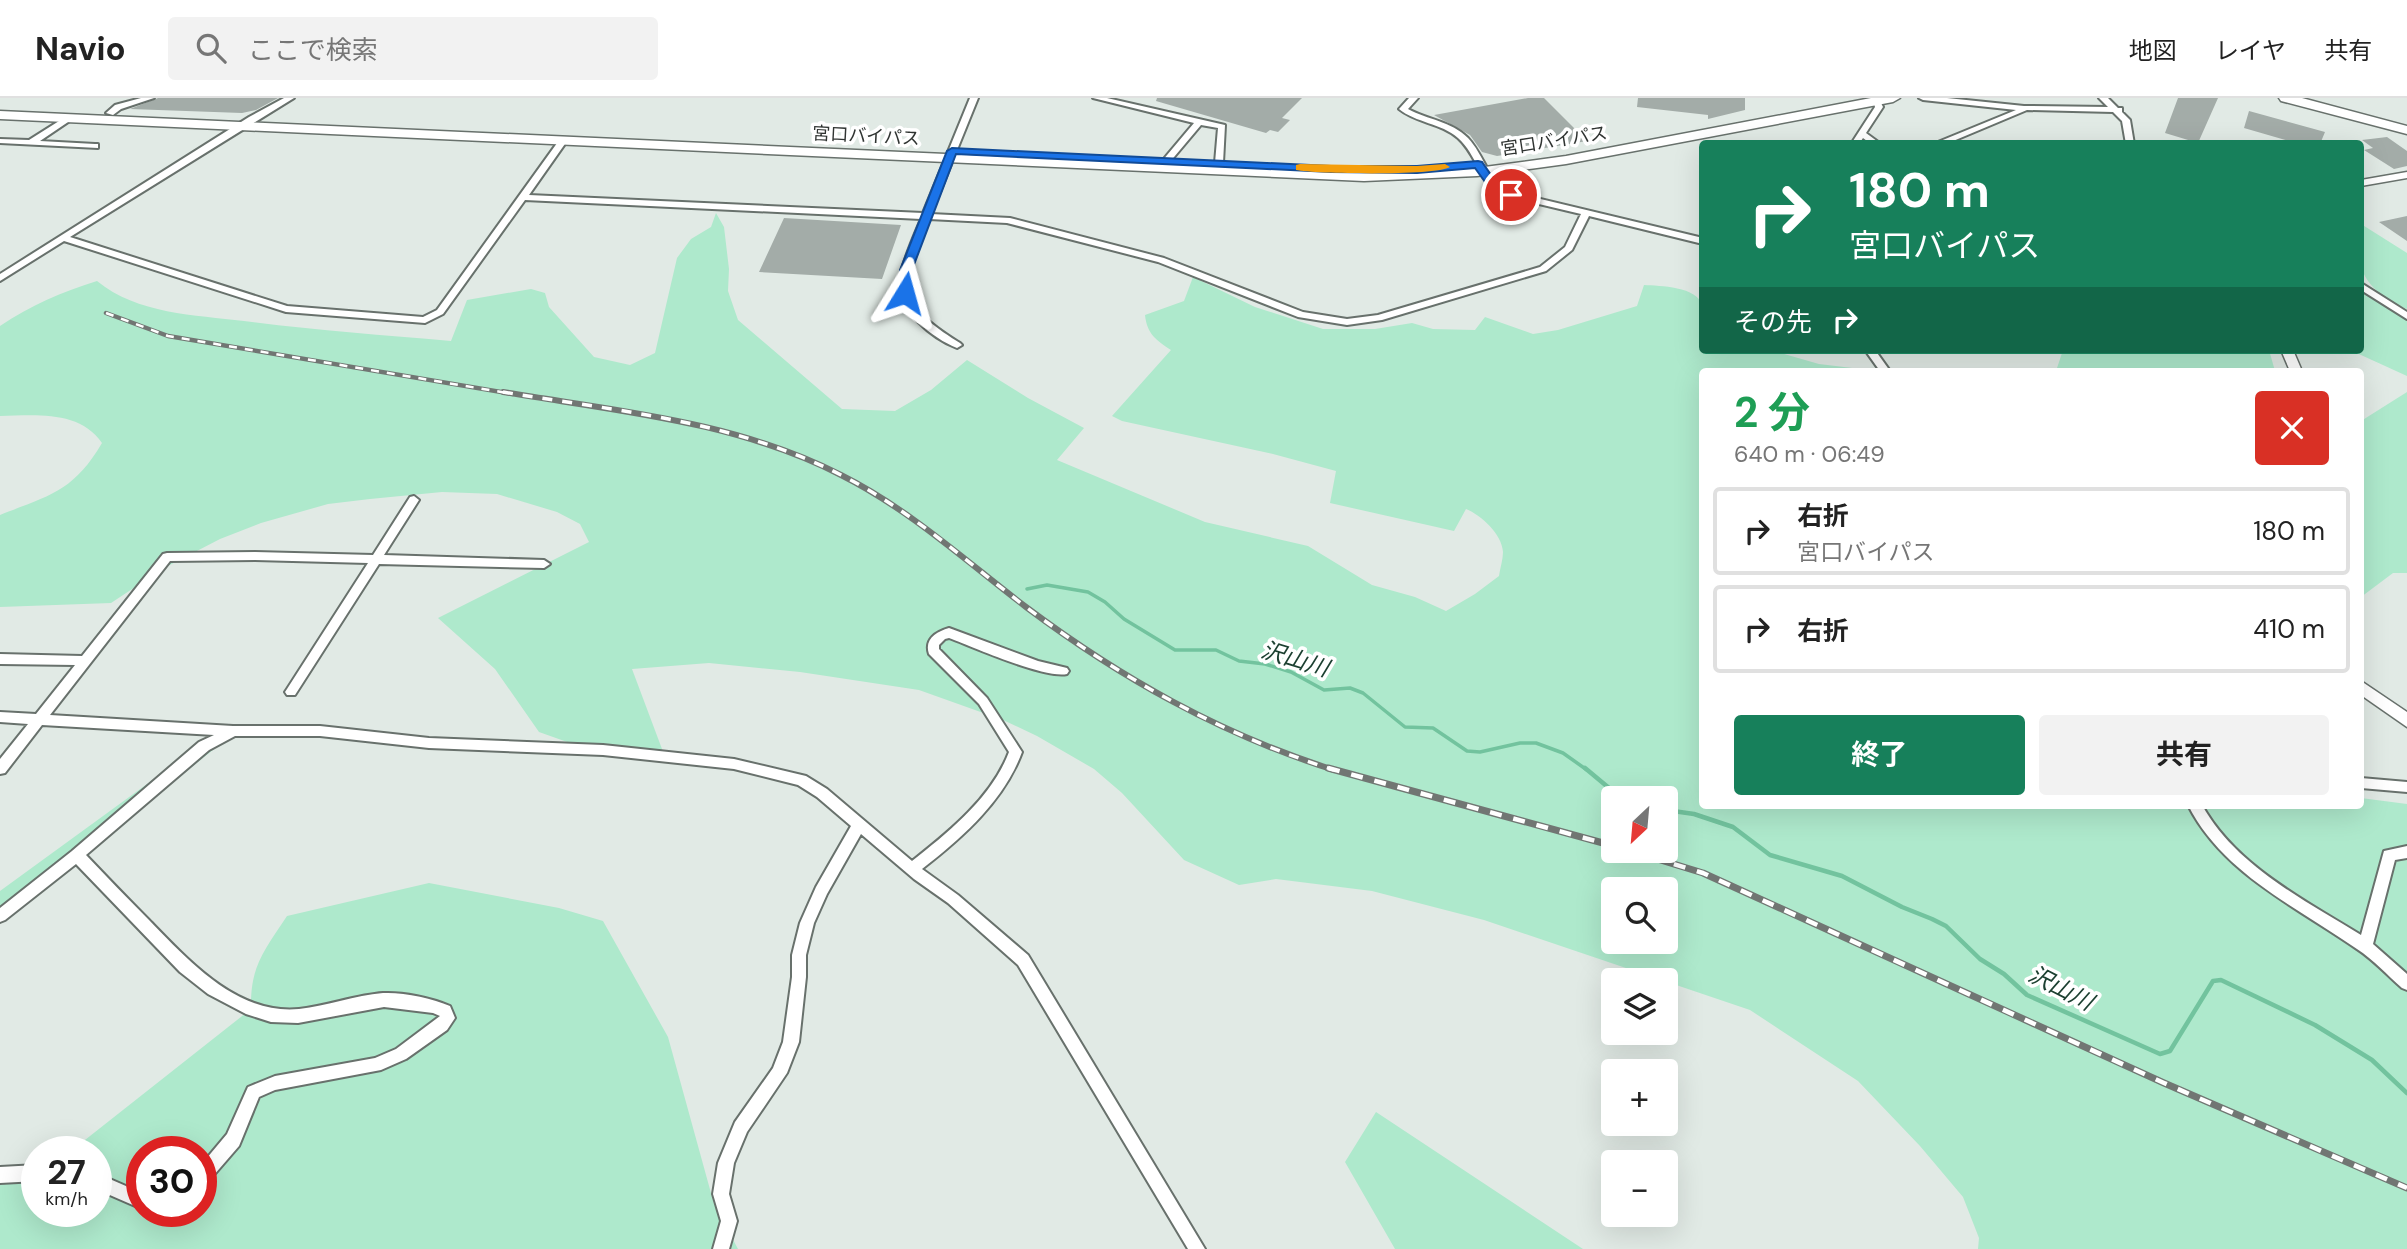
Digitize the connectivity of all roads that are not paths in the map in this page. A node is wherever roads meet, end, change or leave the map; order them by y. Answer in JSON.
{"nodes":[{"id":1,"x":150,"y":98,"type":"edge"},
{"id":2,"x":290,"y":98,"type":"edge"},
{"id":3,"x":974,"y":98,"type":"edge"},
{"id":4,"x":1097,"y":98,"type":"edge"},
{"id":5,"x":1414,"y":98,"type":"edge"},
{"id":6,"x":1844,"y":98,"type":"edge"},
{"id":7,"x":1893,"y":98,"type":"edge"},
{"id":8,"x":1923,"y":98,"type":"edge"},
{"id":9,"x":2104,"y":98,"type":"edge"},
{"id":10,"x":2286,"y":98,"type":"edge"},
{"id":11,"x":1876,"y":101,"type":"junction"},
{"id":12,"x":2024,"y":108,"type":"junction"},
{"id":13,"x":0,"y":109,"type":"edge"},
{"id":14,"x":2119,"y":110,"type":"junction"},
{"id":15,"x":110,"y":113,"type":"junction"},
{"id":16,"x":0,"y":115,"type":"edge"},
{"id":17,"x":70,"y":118,"type":"junction"},
{"id":18,"x":1199,"y":122,"type":"junction"},
{"id":19,"x":246,"y":123,"type":"junction"},
{"id":20,"x":2407,"y":130,"type":"edge"},
{"id":21,"x":1861,"y":134,"type":"junction"},
{"id":22,"x":1857,"y":140,"type":"edge"},
{"id":23,"x":1871,"y":140,"type":"edge"},
{"id":24,"x":1948,"y":140,"type":"edge"},
{"id":25,"x":2130,"y":140,"type":"edge"},
{"id":26,"x":0,"y":141,"type":"edge"},
{"id":27,"x":563,"y":141,"type":"junction"},
{"id":28,"x":29,"y":143,"type":"junction"},
{"id":29,"x":95,"y":146,"type":"dead end"},
{"id":30,"x":951,"y":155,"type":"junction"},
{"id":31,"x":1166,"y":161,"type":"junction"},
{"id":32,"x":1219,"y":163,"type":"junction"},
{"id":33,"x":1480,"y":168,"type":"junction"},
{"id":34,"x":2407,"y":175,"type":"edge"},
{"id":35,"x":2364,"y":182,"type":"edge"},
{"id":36,"x":523,"y":197,"type":"junction"},
{"id":37,"x":1586,"y":213,"type":"junction"},
{"id":38,"x":926,"y":216,"type":"junction"},
{"id":39,"x":63,"y":238,"type":"junction"},
{"id":40,"x":1699,"y":240,"type":"edge"},
{"id":41,"x":0,"y":278,"type":"edge"},
{"id":42,"x":2364,"y":288,"type":"edge"},
{"id":43,"x":2407,"y":316,"type":"edge"},
{"id":44,"x":957,"y":345,"type":"dead end"},
{"id":45,"x":414,"y":500,"type":"dead end"},
{"id":46,"x":376,"y":560,"type":"junction"},
{"id":47,"x":544,"y":564,"type":"dead end"},
{"id":48,"x":0,"y":659,"type":"edge"},
{"id":49,"x":84,"y":661,"type":"junction"},
{"id":50,"x":1063,"y":671,"type":"dead end"},
{"id":51,"x":2364,"y":689,"type":"edge"},
{"id":52,"x":291,"y":692,"type":"dead end"},
{"id":53,"x":0,"y":717,"type":"edge"},
{"id":54,"x":38,"y":718,"type":"junction"},
{"id":55,"x":2407,"y":721,"type":"edge"},
{"id":56,"x":233,"y":731,"type":"junction"},
{"id":57,"x":0,"y":769,"type":"edge"},
{"id":58,"x":2364,"y":783,"type":"edge"},
{"id":59,"x":2407,"y":787,"type":"edge"},
{"id":60,"x":2196,"y":809,"type":"edge"},
{"id":61,"x":859,"y":825,"type":"junction"},
{"id":62,"x":2407,"y":852,"type":"edge"},
{"id":63,"x":78,"y":855,"type":"junction"},
{"id":64,"x":913,"y":868,"type":"junction"},
{"id":65,"x":0,"y":916,"type":"edge"},
{"id":66,"x":2365,"y":946,"type":"junction"},
{"id":67,"x":2407,"y":983,"type":"edge"},
{"id":68,"x":217,"y":1158,"type":"edge"},
{"id":69,"x":21,"y":1174,"type":"edge"},
{"id":70,"x":0,"y":1175,"type":"edge"},
{"id":71,"x":721,"y":1249,"type":"edge"},
{"id":72,"x":1197,"y":1249,"type":"edge"}],
"edges":[{"from":1,"to":15,"type":"street"},
{"from":2,"to":19,"type":"street"},
{"from":3,"to":30,"type":"street"},
{"from":4,"to":18,"type":"street"},
{"from":5,"to":33,"type":"street"},
{"from":6,"to":33,"type":"highway","name":"宮口バイパス"},
{"from":7,"to":11,"type":"highway","name":"宮口バイパス"},
{"from":8,"to":12,"type":"street"},
{"from":9,"to":14,"type":"street"},
{"from":10,"to":20,"type":"highway"},
{"from":11,"to":21,"type":"street"},
{"from":11,"to":33,"type":"highway","name":"宮口バイパス"},
{"from":12,"to":14,"type":"street"},
{"from":12,"to":24,"type":"street"},
{"from":13,"to":15,"type":"highway","name":"宮口バイパス"},
{"from":14,"to":25,"type":"street"},
{"from":15,"to":19,"type":"highway","name":"宮口バイパス"},
{"from":16,"to":17,"type":"highway","name":"宮口バイパス"},
{"from":17,"to":19,"type":"highway","name":"宮口バイパス"},
{"from":17,"to":28,"type":"street"},
{"from":18,"to":31,"type":"street"},
{"from":18,"to":32,"type":"street"},
{"from":19,"to":27,"type":"highway","name":"宮口バイパス"},
{"from":19,"to":30,"type":"highway","name":"宮口バイパス"},
{"from":19,"to":39,"type":"street"},
{"from":21,"to":22,"type":"street"},
{"from":21,"to":23,"type":"street"},
{"from":26,"to":28,"type":"street"},
{"from":27,"to":30,"type":"highway","name":"宮口バイパス"},
{"from":27,"to":36,"type":"street"},
{"from":28,"to":29,"type":"street"},
{"from":30,"to":31,"type":"highway","name":"宮口バイパス"},
{"from":30,"to":33,"type":"highway","name":"宮口バイパス"},
{"from":30,"to":38,"type":"street"},
{"from":31,"to":32,"type":"highway","name":"宮口バイパス"},
{"from":32,"to":33,"type":"highway","name":"宮口バイパス"},
{"from":33,"to":37,"type":"street"},
{"from":34,"to":35,"type":"street"},
{"from":36,"to":38,"type":"street"},
{"from":36,"to":39,"type":"street"},
{"from":37,"to":38,"type":"street"},
{"from":37,"to":40,"type":"street"},
{"from":38,"to":44,"type":"street"},
{"from":39,"to":41,"type":"street"},
{"from":42,"to":43,"type":"street"},
{"from":45,"to":46,"type":"street"},
{"from":46,"to":47,"type":"street"},
{"from":46,"to":49,"type":"street"},
{"from":46,"to":52,"type":"street"},
{"from":48,"to":49,"type":"street"},
{"from":49,"to":54,"type":"street"},
{"from":50,"to":64,"type":"street"},
{"from":51,"to":55,"type":"street"},
{"from":53,"to":54,"type":"street"},
{"from":54,"to":56,"type":"street"},
{"from":54,"to":57,"type":"street"},
{"from":56,"to":61,"type":"street"},
{"from":56,"to":63,"type":"street"},
{"from":58,"to":59,"type":"street"},
{"from":60,"to":66,"type":"street"},
{"from":61,"to":64,"type":"street"},
{"from":61,"to":71,"type":"street"},
{"from":62,"to":66,"type":"street"},
{"from":63,"to":65,"type":"street"},
{"from":63,"to":68,"type":"street"},
{"from":64,"to":72,"type":"street"},
{"from":66,"to":67,"type":"street"},
{"from":69,"to":70,"type":"street"}]}
